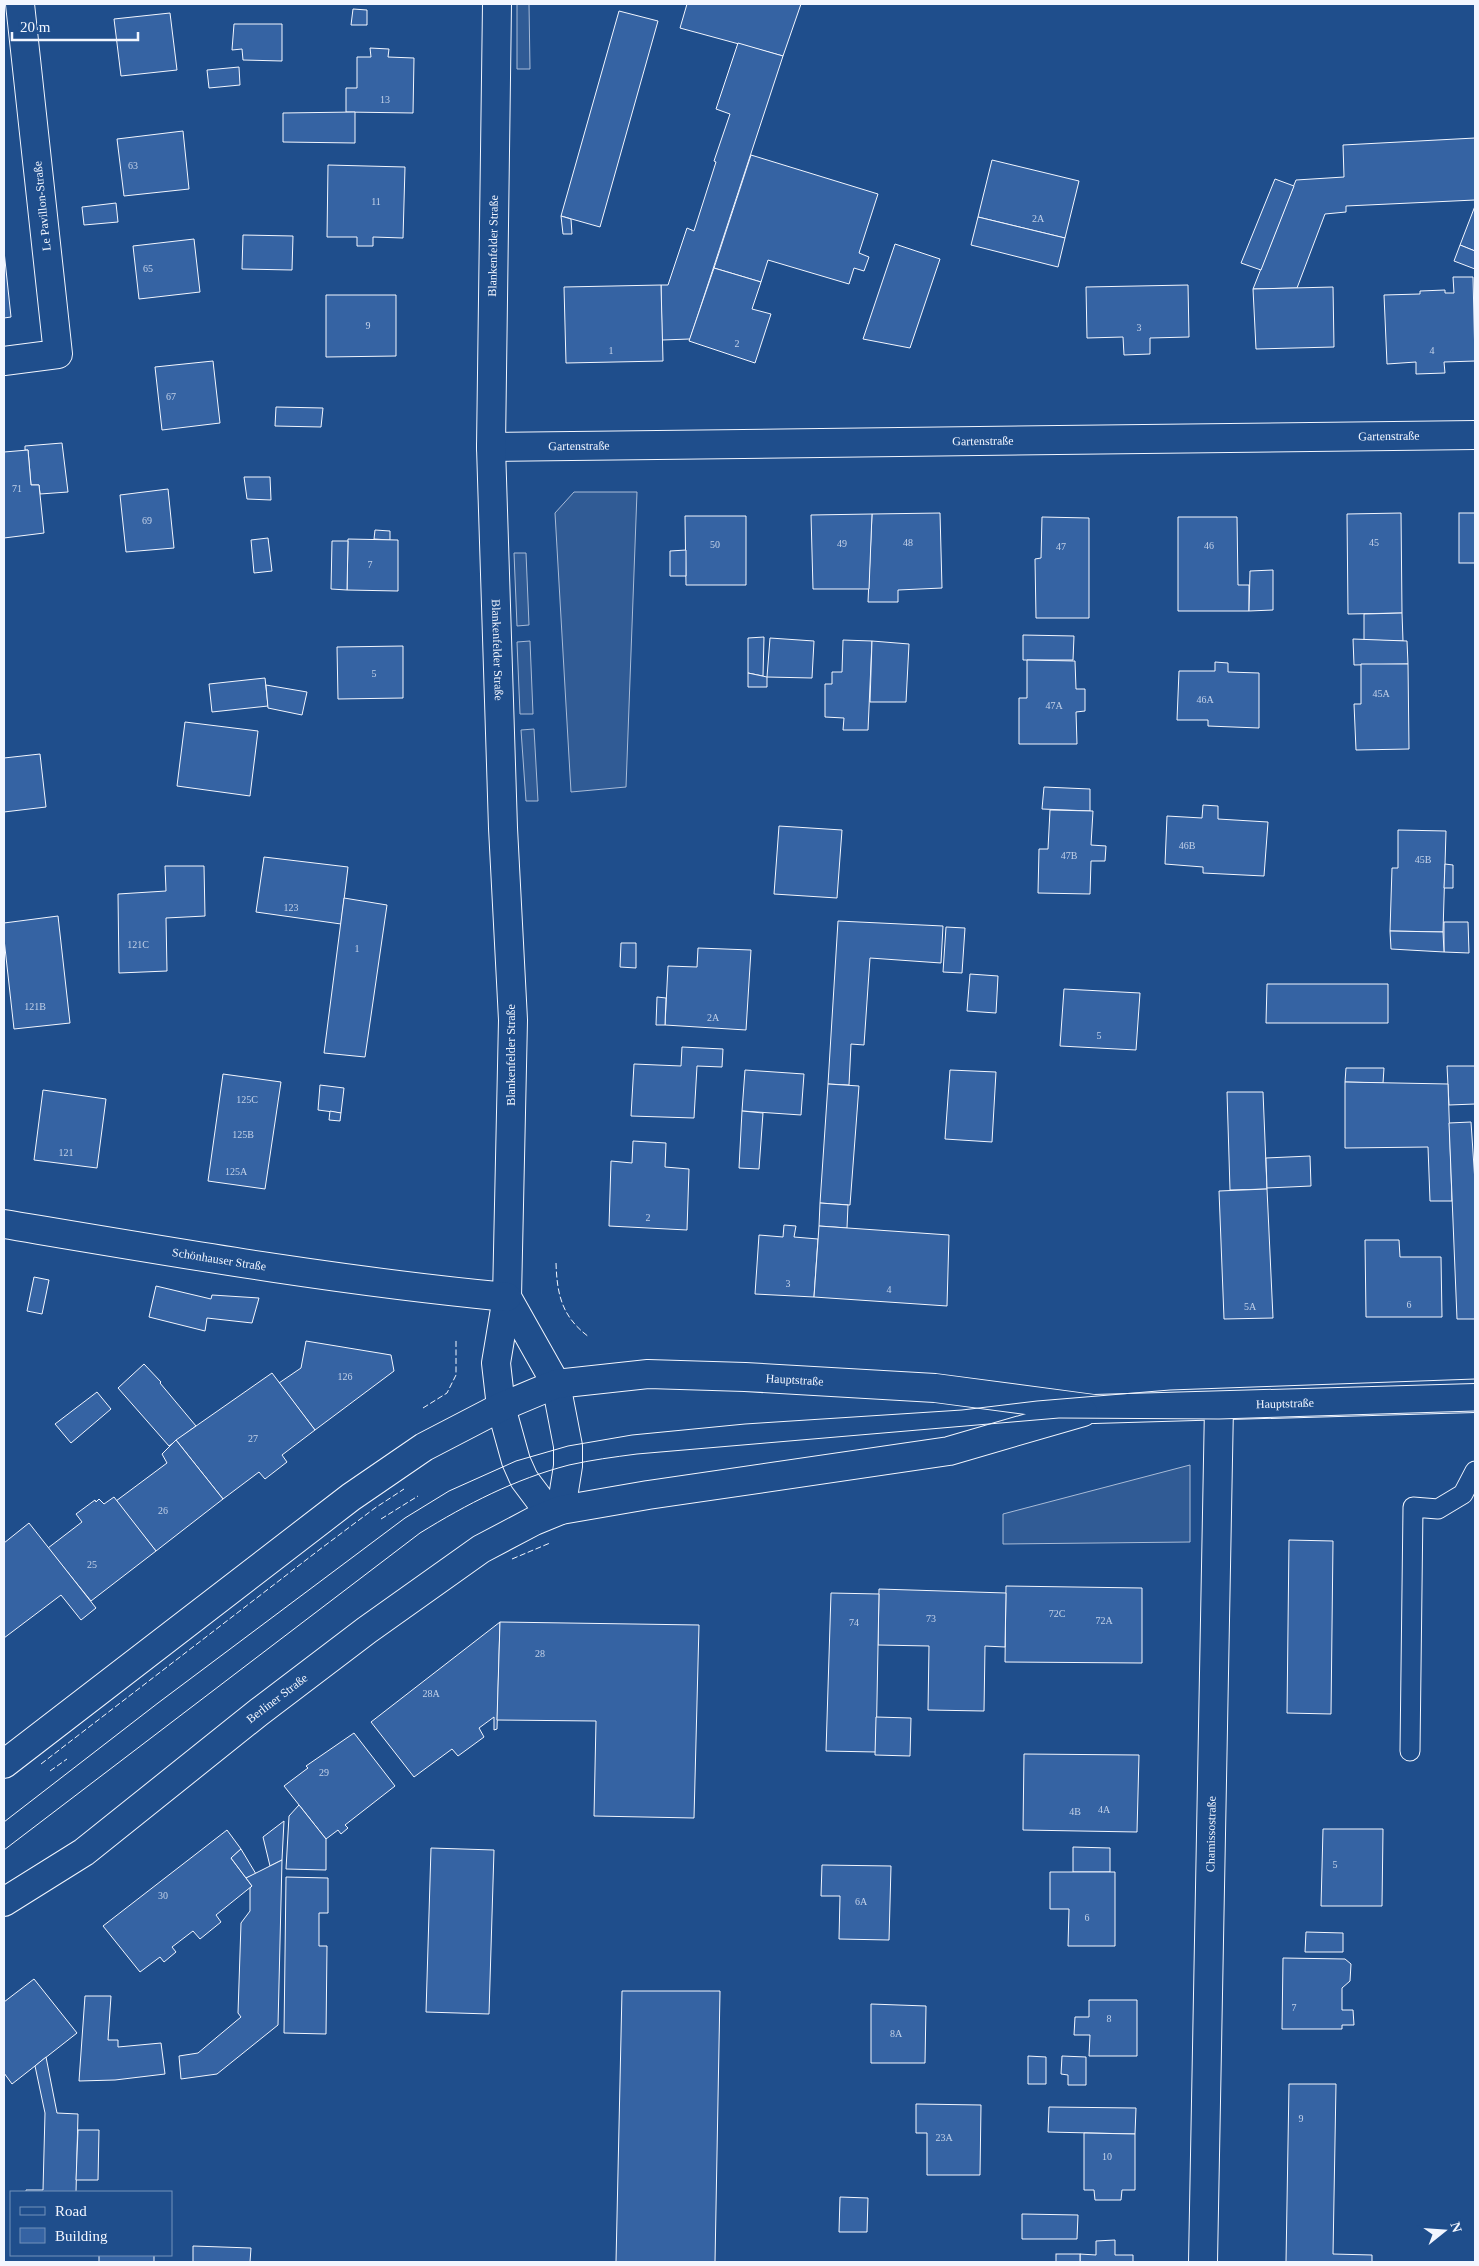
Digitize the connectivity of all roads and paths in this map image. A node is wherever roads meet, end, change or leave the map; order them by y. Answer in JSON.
{"nodes":[{"id":1,"x":20,"y":4,"type":"edge"},
{"id":2,"x":497,"y":4,"type":"edge"},
{"id":3,"x":4,"y":361,"type":"edge"},
{"id":4,"x":1475,"y":435,"type":"edge"},
{"id":5,"x":491,"y":447,"type":"junction"},
{"id":6,"x":4,"y":1224,"type":"edge"},
{"id":7,"x":507,"y":1297,"type":"junction"},
{"id":8,"x":556,"y":1384,"type":"junction"},
{"id":9,"x":1475,"y":1398,"type":"edge"},
{"id":10,"x":1219,"y":1406,"type":"junction"},
{"id":11,"x":501,"y":1407,"type":"junction"},
{"id":12,"x":1094,"y":1409,"type":"junction"},
{"id":13,"x":1475,"y":1471,"type":"edge"},
{"id":14,"x":561,"y":1510,"type":"junction"},
{"id":15,"x":1410,"y":1751,"type":"dead end"},
{"id":16,"x":4,"y":1764,"type":"edge"},
{"id":17,"x":4,"y":1902,"type":"edge"},
{"id":18,"x":1203,"y":2262,"type":"edge"}],
"edges":[{"from":1,"to":3,"type":"street","name":"Le Pavillon-Straße"},
{"from":2,"to":5,"type":"street","name":"Blankenfelder Straße"},
{"from":4,"to":5,"type":"street","name":"Gartenstraße"},
{"from":5,"to":7,"type":"street","name":"Blankenfelder Straße"},
{"from":6,"to":7,"type":"street","name":"Schönhauser Straße"},
{"from":7,"to":8,"type":"street"},
{"from":7,"to":11,"type":"street","name":"Blankenfelder Straße"},
{"from":8,"to":11,"type":"street","name":"Hauptstraße"},
{"from":8,"to":12,"type":"street","name":"Hauptstraße"},
{"from":8,"to":14,"type":"street"},
{"from":9,"to":10,"type":"street","name":"Hauptstraße"},
{"from":10,"to":12,"type":"street","name":"Hauptstraße"},
{"from":10,"to":18,"type":"street","name":"Chamissostraße"},
{"from":11,"to":14,"type":"street","name":"Blankenfelder Straße"},
{"from":11,"to":16,"type":"street"},
{"from":12,"to":14,"type":"street","name":"Hauptstraße"},
{"from":13,"to":15,"type":"lane"},
{"from":14,"to":17,"type":"street","name":"Berliner Straße"}]}
